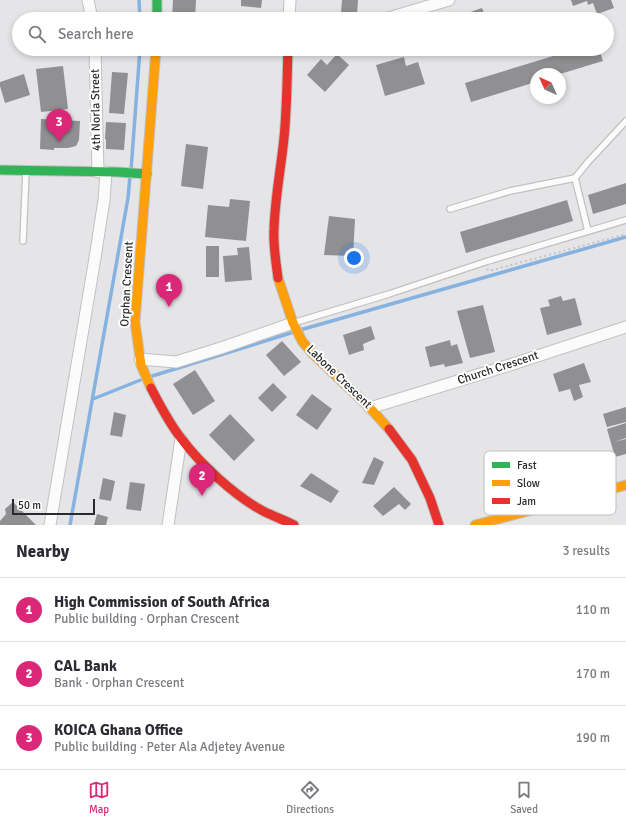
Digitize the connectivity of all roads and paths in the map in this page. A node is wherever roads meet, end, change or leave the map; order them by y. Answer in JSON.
{"nodes":[{"id":1,"x":88,"y":0,"type":"edge"},
{"id":2,"x":157,"y":0,"type":"edge"},
{"id":3,"x":290,"y":0,"type":"edge"},
{"id":4,"x":449,"y":0,"type":"edge"},
{"id":5,"x":91,"y":12,"type":"edge"},
{"id":6,"x":157,"y":12,"type":"edge"},
{"id":7,"x":289,"y":12,"type":"edge"},
{"id":8,"x":409,"y":12,"type":"edge"},
{"id":9,"x":95,"y":56,"type":"edge"},
{"id":10,"x":155,"y":56,"type":"edge"},
{"id":11,"x":288,"y":56,"type":"edge"},
{"id":12,"x":626,"y":121,"type":"edge"},
{"id":13,"x":0,"y":170,"type":"edge"},
{"id":14,"x":26,"y":170,"type":"junction"},
{"id":15,"x":102,"y":172,"type":"junction"},
{"id":16,"x":143,"y":173,"type":"junction"},
{"id":17,"x":575,"y":178,"type":"junction"},
{"id":18,"x":450,"y":209,"type":"dead end"},
{"id":19,"x":626,"y":220,"type":"edge"},
{"id":20,"x":588,"y":231,"type":"junction"},
{"id":21,"x":626,"y":234,"type":"edge"},
{"id":22,"x":23,"y":241,"type":"dead end"},
{"id":23,"x":483,"y":263,"type":"junction"},
{"id":24,"x":293,"y":323,"type":"junction"},
{"id":25,"x":626,"y":327,"type":"edge"},
{"id":26,"x":140,"y":362,"type":"junction"},
{"id":27,"x":370,"y":408,"type":"junction"},
{"id":28,"x":181,"y":439,"type":"junction"},
{"id":29,"x":626,"y":485,"type":"edge"},
{"id":30,"x":616,"y":488,"type":"edge"},
{"id":31,"x":513,"y":515,"type":"edge"},
{"id":32,"x":50,"y":525,"type":"edge"},
{"id":33,"x":168,"y":525,"type":"edge"},
{"id":34,"x":294,"y":525,"type":"edge"},
{"id":35,"x":439,"y":525,"type":"edge"},
{"id":36,"x":475,"y":525,"type":"edge"}],
"edges":[{"from":1,"to":5,"type":"street"},
{"from":2,"to":6,"type":"street"},
{"from":3,"to":7,"type":"street"},
{"from":4,"to":8,"type":"street"},
{"from":9,"to":15,"type":"street","name":"4th Norla Street"},
{"from":10,"to":16,"type":"street","name":"Orphan Crescent"},
{"from":11,"to":24,"type":"street","name":"Labone Crescent"},
{"from":12,"to":17,"type":"lane"},
{"from":13,"to":14,"type":"street"},
{"from":14,"to":15,"type":"street"},
{"from":14,"to":22,"type":"lane"},
{"from":15,"to":16,"type":"street"},
{"from":15,"to":32,"type":"street","name":"4th Norla Street"},
{"from":16,"to":26,"type":"street","name":"Orphan Crescent"},
{"from":17,"to":18,"type":"lane"},
{"from":17,"to":20,"type":"lane"},
{"from":19,"to":20,"type":"lane"},
{"from":20,"to":23,"type":"lane"},
{"from":21,"to":23,"type":"path"},
{"from":23,"to":24,"type":"lane"},
{"from":24,"to":26,"type":"street"},
{"from":24,"to":27,"type":"street","name":"Labone Crescent"},
{"from":25,"to":27,"type":"street","name":"Church Crescent"},
{"from":26,"to":28,"type":"street","name":"Orphan Crescent"},
{"from":27,"to":35,"type":"street","name":"Labone Crescent"},
{"from":28,"to":33,"type":"street"},
{"from":28,"to":34,"type":"street","name":"Orphan Crescent"},
{"from":29,"to":30,"type":"street"},
{"from":31,"to":36,"type":"street"}]}
